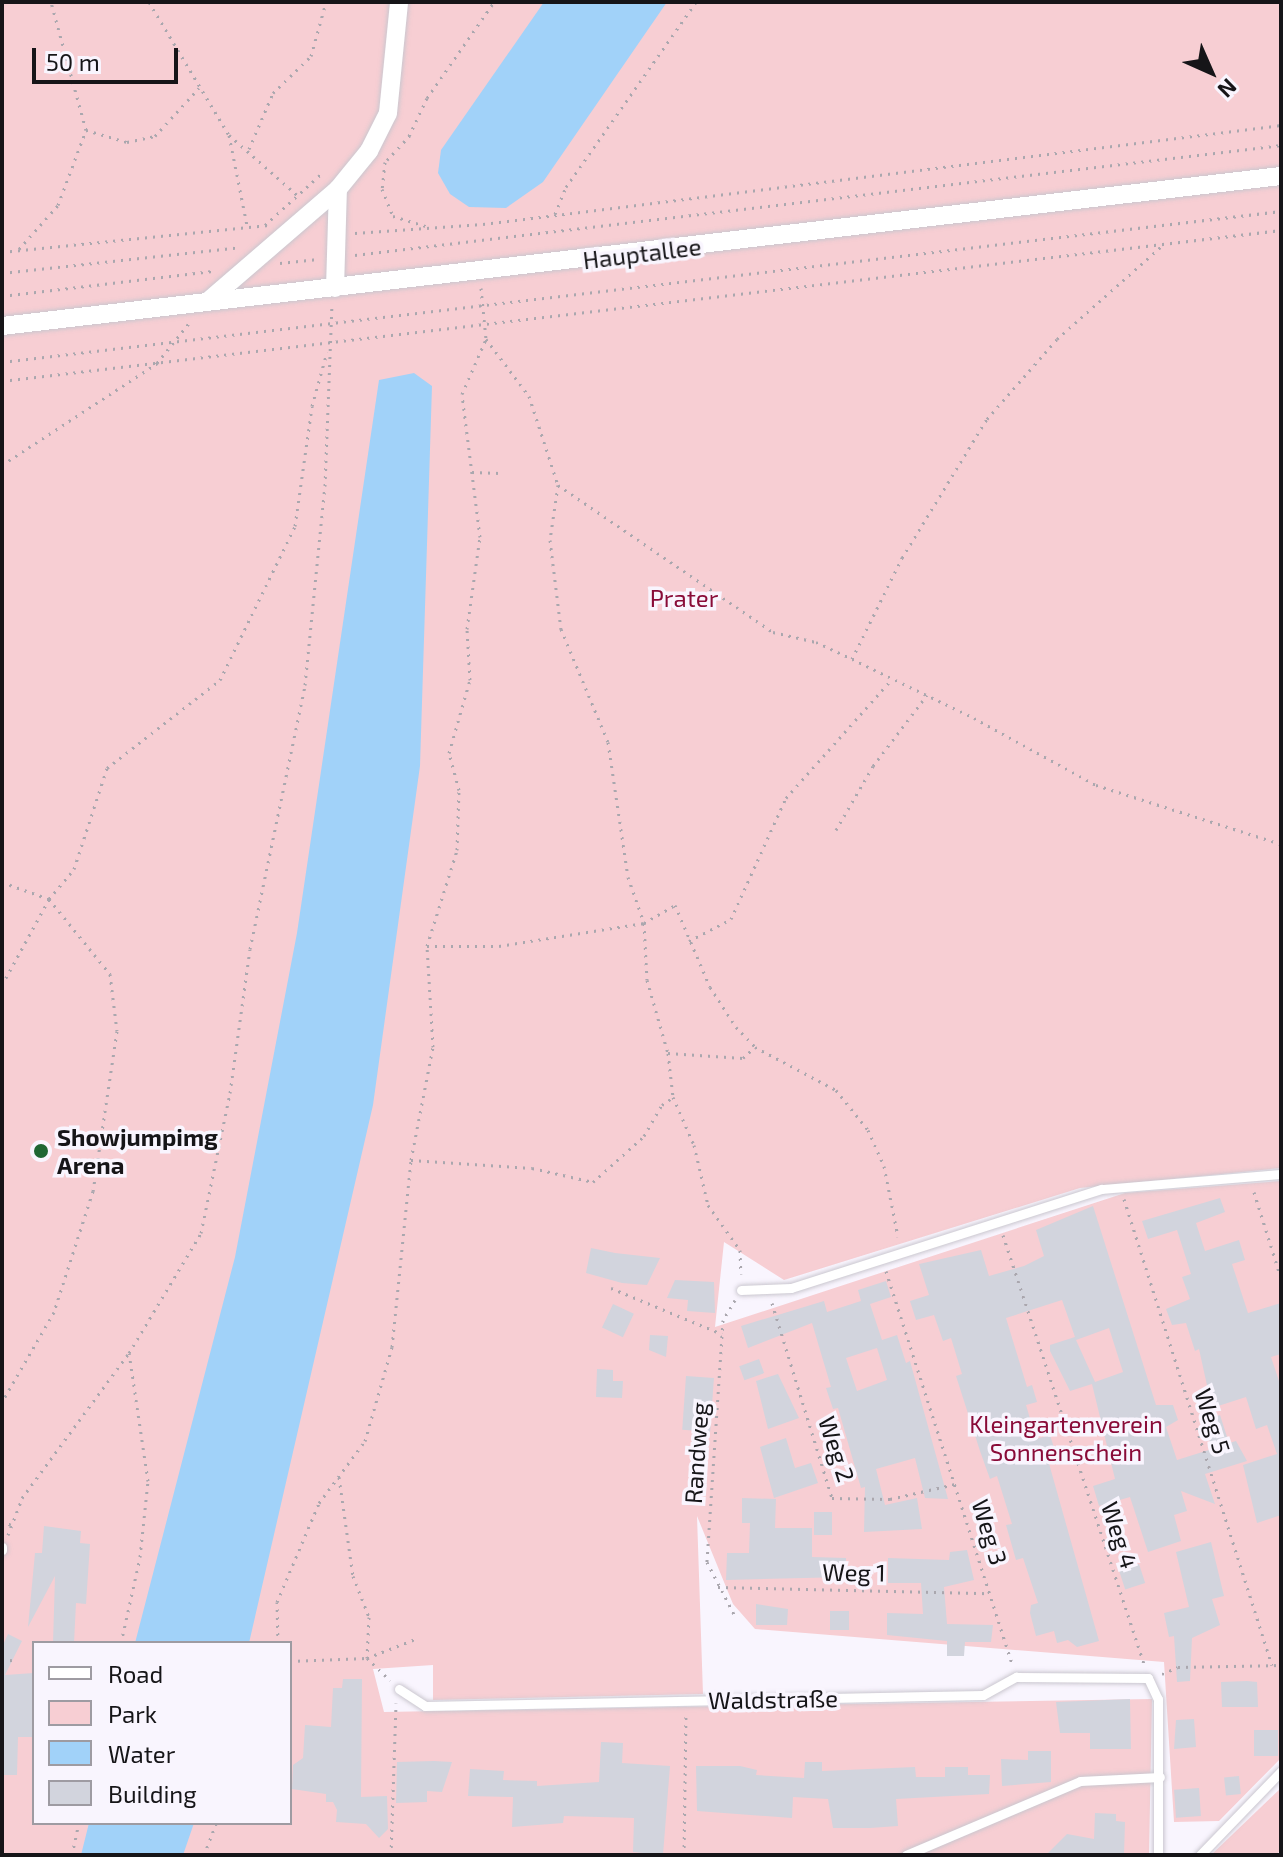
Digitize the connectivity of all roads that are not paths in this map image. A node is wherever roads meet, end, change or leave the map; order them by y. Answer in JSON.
{"nodes":[{"id":1,"x":399,"y":2,"type":"edge"},
{"id":2,"x":1281,"y":176,"type":"edge"},
{"id":3,"x":338,"y":189,"type":"junction"},
{"id":4,"x":335,"y":288,"type":"junction"},
{"id":5,"x":207,"y":302,"type":"junction"},
{"id":6,"x":2,"y":326,"type":"edge"},
{"id":7,"x":1281,"y":1174,"type":"edge"},
{"id":8,"x":741,"y":1290,"type":"road end"},
{"id":9,"x":399,"y":1689,"type":"road end"},
{"id":10,"x":1281,"y":1771,"type":"edge"},
{"id":11,"x":1160,"y":1777,"type":"junction"},
{"id":12,"x":906,"y":1855,"type":"edge"},
{"id":13,"x":1158,"y":1855,"type":"edge"},
{"id":14,"x":1200,"y":1855,"type":"edge"}],
"edges":[{"from":1,"to":3,"type":"street"},
{"from":2,"to":4,"type":"street","name":"Hauptallee"},
{"from":3,"to":4,"type":"street"},
{"from":3,"to":5,"type":"street"},
{"from":4,"to":5,"type":"street","name":"Hauptallee"},
{"from":5,"to":6,"type":"street","name":"Hauptallee"},
{"from":7,"to":8,"type":"lane"},
{"from":9,"to":11,"type":"lane","name":"Waldstraße"},
{"from":10,"to":14,"type":"lane"},
{"from":11,"to":12,"type":"lane"},
{"from":11,"to":13,"type":"lane"}]}
